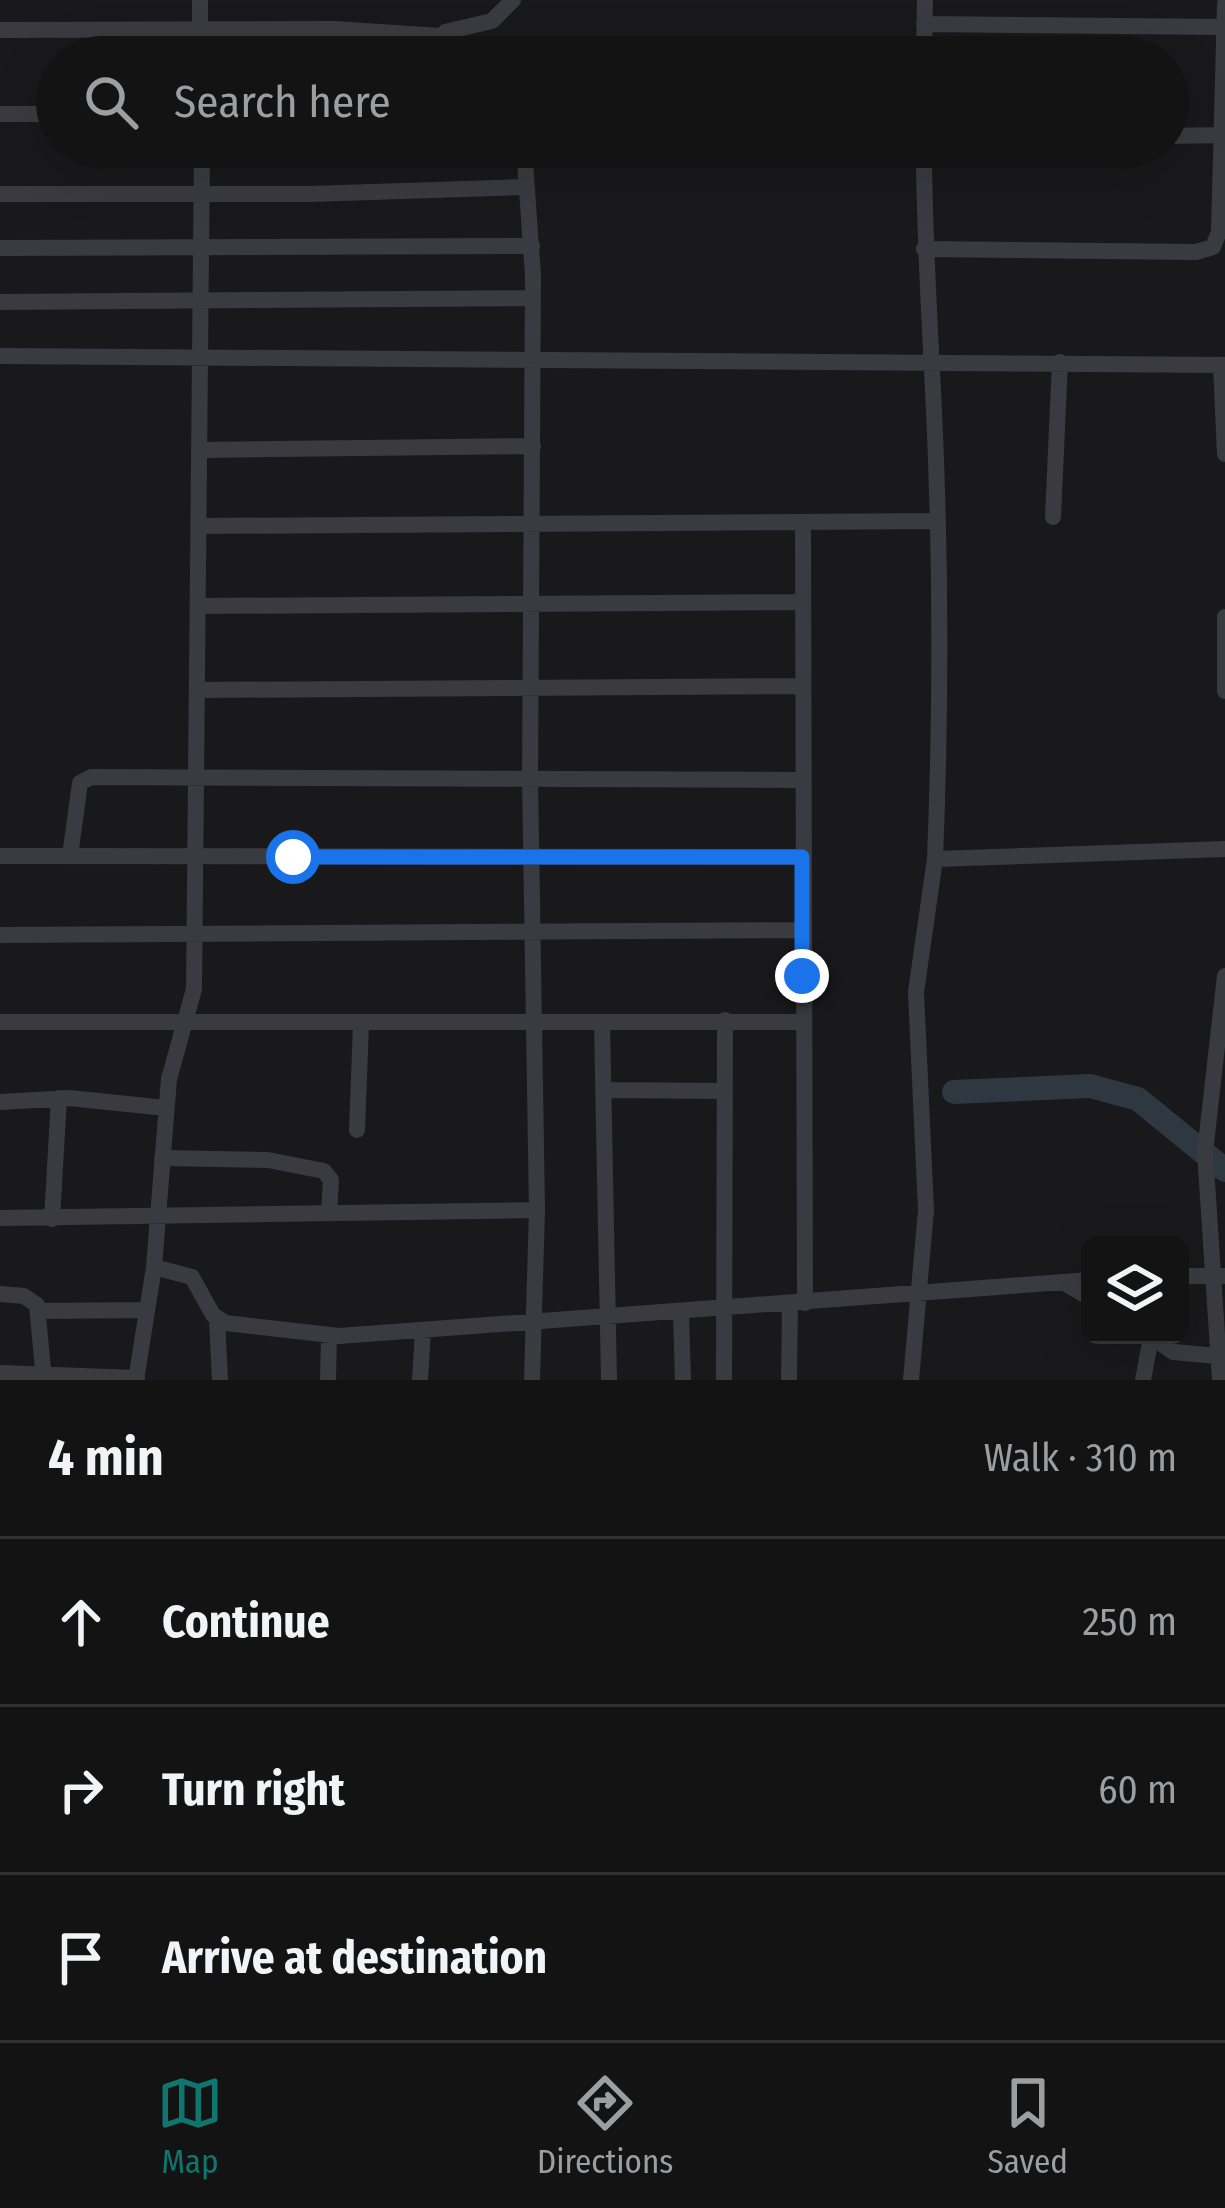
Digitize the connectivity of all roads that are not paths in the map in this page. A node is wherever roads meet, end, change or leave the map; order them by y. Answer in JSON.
{"nodes":[{"id":1,"x":200,"y":0,"type":"edge"},
{"id":2,"x":512,"y":0,"type":"edge"},
{"id":3,"x":925,"y":0,"type":"edge"},
{"id":4,"x":1225,"y":4,"type":"edge"},
{"id":5,"x":924,"y":24,"type":"junction"},
{"id":6,"x":1224,"y":27,"type":"edge"},
{"id":7,"x":0,"y":30,"type":"edge"},
{"id":8,"x":200,"y":33,"type":"junction"},
{"id":9,"x":440,"y":36,"type":"joint"},
{"id":10,"x":924,"y":36,"type":"edge"},
{"id":11,"x":0,"y":114,"type":"edge"},
{"id":12,"x":36,"y":114,"type":"edge"},
{"id":13,"x":1223,"y":135,"type":"edge"},
{"id":14,"x":1189,"y":136,"type":"edge"},
{"id":15,"x":202,"y":168,"type":"edge"},
{"id":16,"x":525,"y":168,"type":"edge"},
{"id":17,"x":924,"y":168,"type":"edge"},
{"id":18,"x":526,"y":187,"type":"junction"},
{"id":19,"x":202,"y":192,"type":"junction"},
{"id":20,"x":0,"y":194,"type":"edge"},
{"id":21,"x":532,"y":245,"type":"junction"},
{"id":22,"x":0,"y":248,"type":"edge"},
{"id":23,"x":203,"y":249,"type":"junction"},
{"id":24,"x":924,"y":249,"type":"junction"},
{"id":25,"x":533,"y":298,"type":"junction"},
{"id":26,"x":0,"y":302,"type":"edge"},
{"id":27,"x":202,"y":303,"type":"junction"},
{"id":28,"x":0,"y":356,"type":"edge"},
{"id":29,"x":202,"y":358,"type":"junction"},
{"id":30,"x":532,"y":360,"type":"junction"},
{"id":31,"x":928,"y":360,"type":"junction"},
{"id":32,"x":1060,"y":362,"type":"junction"},
{"id":33,"x":1223,"y":365,"type":"edge"},
{"id":34,"x":1224,"y":424,"type":"edge"},
{"id":35,"x":533,"y":446,"type":"junction"},
{"id":36,"x":201,"y":450,"type":"junction"},
{"id":37,"x":1225,"y":454,"type":"edge"},
{"id":38,"x":1053,"y":517,"type":"dead end"},
{"id":39,"x":934,"y":521,"type":"junction"},
{"id":40,"x":534,"y":522,"type":"junction"},
{"id":41,"x":803,"y":523,"type":"junction"},
{"id":42,"x":200,"y":526,"type":"junction"},
{"id":43,"x":803,"y":602,"type":"junction"},
{"id":44,"x":199,"y":606,"type":"junction"},
{"id":45,"x":532,"y":606,"type":"junction"},
{"id":46,"x":1225,"y":617,"type":"edge"},
{"id":47,"x":803,"y":686,"type":"junction"},
{"id":48,"x":198,"y":690,"type":"junction"},
{"id":49,"x":532,"y":691,"type":"junction"},
{"id":50,"x":1225,"y":691,"type":"edge"},
{"id":51,"x":198,"y":776,"type":"junction"},
{"id":52,"x":530,"y":779,"type":"junction"},
{"id":53,"x":803,"y":780,"type":"junction"},
{"id":54,"x":1225,"y":849,"type":"edge"},
{"id":55,"x":0,"y":856,"type":"edge"},
{"id":56,"x":70,"y":856,"type":"junction"},
{"id":57,"x":197,"y":856,"type":"junction"},
{"id":58,"x":802,"y":857,"type":"junction"},
{"id":59,"x":532,"y":858,"type":"junction"},
{"id":60,"x":935,"y":859,"type":"junction"},
{"id":61,"x":802,"y":931,"type":"junction"},
{"id":62,"x":0,"y":935,"type":"edge"},
{"id":63,"x":533,"y":935,"type":"junction"},
{"id":64,"x":196,"y":936,"type":"junction"},
{"id":65,"x":1225,"y":976,"type":"edge"},
{"id":66,"x":725,"y":1020,"type":"junction"},
{"id":67,"x":0,"y":1022,"type":"edge"},
{"id":68,"x":803,"y":1022,"type":"junction"},
{"id":69,"x":602,"y":1023,"type":"junction"},
{"id":70,"x":182,"y":1024,"type":"junction"},
{"id":71,"x":361,"y":1024,"type":"junction"},
{"id":72,"x":533,"y":1024,"type":"junction"},
{"id":73,"x":603,"y":1090,"type":"junction"},
{"id":74,"x":725,"y":1091,"type":"junction"},
{"id":75,"x":59,"y":1098,"type":"junction"},
{"id":76,"x":0,"y":1102,"type":"edge"},
{"id":77,"x":165,"y":1114,"type":"junction"},
{"id":78,"x":357,"y":1130,"type":"dead end"},
{"id":79,"x":1212,"y":1146,"type":"edge"},
{"id":80,"x":162,"y":1158,"type":"junction"},
{"id":81,"x":537,"y":1210,"type":"junction"},
{"id":82,"x":329,"y":1212,"type":"junction"},
{"id":83,"x":159,"y":1214,"type":"junction"},
{"id":84,"x":0,"y":1218,"type":"edge"},
{"id":85,"x":52,"y":1219,"type":"junction"},
{"id":86,"x":154,"y":1267,"type":"junction"},
{"id":87,"x":1218,"y":1276,"type":"edge"},
{"id":88,"x":1081,"y":1281,"type":"edge"},
{"id":89,"x":1063,"y":1282,"type":"junction"},
{"id":90,"x":1081,"y":1293,"type":"edge"},
{"id":91,"x":0,"y":1294,"type":"edge"},
{"id":92,"x":921,"y":1296,"type":"junction"},
{"id":93,"x":798,"y":1304,"type":"junction"},
{"id":94,"x":147,"y":1310,"type":"junction"},
{"id":95,"x":39,"y":1311,"type":"junction"},
{"id":96,"x":723,"y":1311,"type":"junction"},
{"id":97,"x":681,"y":1313,"type":"junction"},
{"id":98,"x":608,"y":1318,"type":"junction"},
{"id":99,"x":217,"y":1319,"type":"junction"},
{"id":100,"x":536,"y":1324,"type":"junction"},
{"id":101,"x":423,"y":1331,"type":"junction"},
{"id":102,"x":328,"y":1336,"type":"junction"},
{"id":103,"x":1149,"y":1344,"type":"edge"},
{"id":104,"x":1164,"y":1344,"type":"edge"},
{"id":105,"x":1218,"y":1356,"type":"junction"},
{"id":106,"x":0,"y":1372,"type":"edge"},
{"id":107,"x":44,"y":1377,"type":"edge"},
{"id":108,"x":136,"y":1379,"type":"edge"},
{"id":109,"x":220,"y":1380,"type":"edge"},
{"id":110,"x":328,"y":1380,"type":"edge"},
{"id":111,"x":420,"y":1380,"type":"edge"},
{"id":112,"x":532,"y":1380,"type":"edge"},
{"id":113,"x":609,"y":1380,"type":"edge"},
{"id":114,"x":683,"y":1380,"type":"edge"},
{"id":115,"x":724,"y":1380,"type":"edge"},
{"id":116,"x":789,"y":1380,"type":"edge"},
{"id":117,"x":911,"y":1380,"type":"edge"},
{"id":118,"x":1143,"y":1380,"type":"edge"},
{"id":119,"x":1220,"y":1380,"type":"edge"}],
"edges":[{"from":1,"to":8,"type":"street"},
{"from":2,"to":9,"type":"street"},
{"from":3,"to":5,"type":"street"},
{"from":4,"to":6,"type":"street"},
{"from":5,"to":6,"type":"street"},
{"from":5,"to":10,"type":"street"},
{"from":6,"to":13,"type":"street"},
{"from":7,"to":8,"type":"street"},
{"from":8,"to":9,"type":"street"},
{"from":11,"to":12,"type":"street"},
{"from":13,"to":14,"type":"street"},
{"from":13,"to":24,"type":"street"},
{"from":15,"to":19,"type":"street"},
{"from":16,"to":18,"type":"street"},
{"from":17,"to":24,"type":"street"},
{"from":18,"to":19,"type":"street"},
{"from":18,"to":21,"type":"street"},
{"from":19,"to":20,"type":"street"},
{"from":19,"to":23,"type":"street"},
{"from":21,"to":23,"type":"street"},
{"from":21,"to":25,"type":"street"},
{"from":22,"to":23,"type":"street"},
{"from":23,"to":27,"type":"street"},
{"from":24,"to":31,"type":"street"},
{"from":25,"to":27,"type":"street"},
{"from":25,"to":30,"type":"street"},
{"from":26,"to":27,"type":"street"},
{"from":27,"to":29,"type":"street"},
{"from":28,"to":29,"type":"street"},
{"from":29,"to":30,"type":"street"},
{"from":29,"to":36,"type":"street"},
{"from":30,"to":31,"type":"street"},
{"from":30,"to":35,"type":"street"},
{"from":31,"to":32,"type":"street"},
{"from":31,"to":39,"type":"street"},
{"from":32,"to":33,"type":"street"},
{"from":32,"to":38,"type":"street"},
{"from":33,"to":34,"type":"street"},
{"from":34,"to":37,"type":"street"},
{"from":35,"to":36,"type":"street"},
{"from":35,"to":40,"type":"street"},
{"from":36,"to":42,"type":"street"},
{"from":39,"to":41,"type":"street"},
{"from":39,"to":60,"type":"street"},
{"from":40,"to":41,"type":"street"},
{"from":40,"to":42,"type":"street"},
{"from":40,"to":45,"type":"street"},
{"from":41,"to":43,"type":"street"},
{"from":42,"to":44,"type":"street"},
{"from":43,"to":45,"type":"street"},
{"from":43,"to":47,"type":"street"},
{"from":44,"to":45,"type":"street"},
{"from":44,"to":48,"type":"street"},
{"from":45,"to":49,"type":"street"},
{"from":46,"to":50,"type":"street"},
{"from":47,"to":49,"type":"street"},
{"from":47,"to":53,"type":"street"},
{"from":48,"to":49,"type":"street"},
{"from":48,"to":51,"type":"street"},
{"from":49,"to":52,"type":"street"},
{"from":51,"to":52,"type":"street"},
{"from":51,"to":56,"type":"street"},
{"from":51,"to":57,"type":"street"},
{"from":52,"to":53,"type":"street"},
{"from":52,"to":59,"type":"street"},
{"from":53,"to":58,"type":"street"},
{"from":54,"to":60,"type":"street"},
{"from":55,"to":56,"type":"street"},
{"from":56,"to":57,"type":"street"},
{"from":57,"to":59,"type":"street"},
{"from":57,"to":64,"type":"street"},
{"from":58,"to":59,"type":"street"},
{"from":58,"to":61,"type":"street"},
{"from":59,"to":63,"type":"street"},
{"from":60,"to":92,"type":"street"},
{"from":61,"to":63,"type":"street"},
{"from":61,"to":68,"type":"street"},
{"from":62,"to":64,"type":"street"},
{"from":63,"to":64,"type":"street"},
{"from":63,"to":72,"type":"street"},
{"from":64,"to":70,"type":"street"},
{"from":65,"to":79,"type":"street"},
{"from":66,"to":68,"type":"street"},
{"from":66,"to":69,"type":"street"},
{"from":66,"to":74,"type":"street"},
{"from":67,"to":70,"type":"street"},
{"from":68,"to":93,"type":"street"},
{"from":69,"to":72,"type":"street"},
{"from":69,"to":73,"type":"street"},
{"from":70,"to":71,"type":"street"},
{"from":70,"to":77,"type":"street"},
{"from":71,"to":72,"type":"street"},
{"from":71,"to":78,"type":"street"},
{"from":72,"to":81,"type":"street"},
{"from":73,"to":74,"type":"street"},
{"from":73,"to":98,"type":"street"},
{"from":74,"to":96,"type":"street"},
{"from":75,"to":76,"type":"street"},
{"from":75,"to":77,"type":"street"},
{"from":75,"to":85,"type":"street"},
{"from":77,"to":80,"type":"street"},
{"from":79,"to":87,"type":"street"},
{"from":80,"to":82,"type":"street"},
{"from":80,"to":83,"type":"street"},
{"from":81,"to":82,"type":"street"},
{"from":81,"to":100,"type":"street"},
{"from":82,"to":83,"type":"street"},
{"from":83,"to":85,"type":"street"},
{"from":83,"to":86,"type":"street"},
{"from":84,"to":85,"type":"street"},
{"from":86,"to":94,"type":"street"},
{"from":86,"to":99,"type":"street"},
{"from":87,"to":105,"type":"street"},
{"from":88,"to":89,"type":"street"},
{"from":89,"to":90,"type":"street"},
{"from":89,"to":92,"type":"street"},
{"from":91,"to":95,"type":"street"},
{"from":92,"to":93,"type":"street"},
{"from":92,"to":117,"type":"street"},
{"from":93,"to":96,"type":"street"},
{"from":93,"to":116,"type":"street"},
{"from":94,"to":95,"type":"street"},
{"from":94,"to":108,"type":"street"},
{"from":95,"to":107,"type":"street"},
{"from":96,"to":97,"type":"street"},
{"from":96,"to":115,"type":"street"},
{"from":97,"to":98,"type":"street"},
{"from":97,"to":114,"type":"street"},
{"from":98,"to":100,"type":"street"},
{"from":98,"to":113,"type":"street"},
{"from":99,"to":102,"type":"street"},
{"from":99,"to":109,"type":"street"},
{"from":100,"to":101,"type":"street"},
{"from":100,"to":112,"type":"street"},
{"from":101,"to":102,"type":"street"},
{"from":101,"to":111,"type":"street"},
{"from":102,"to":110,"type":"street"},
{"from":103,"to":118,"type":"street"},
{"from":104,"to":105,"type":"street"},
{"from":105,"to":119,"type":"street"},
{"from":106,"to":107,"type":"street"},
{"from":107,"to":108,"type":"street"}]}
